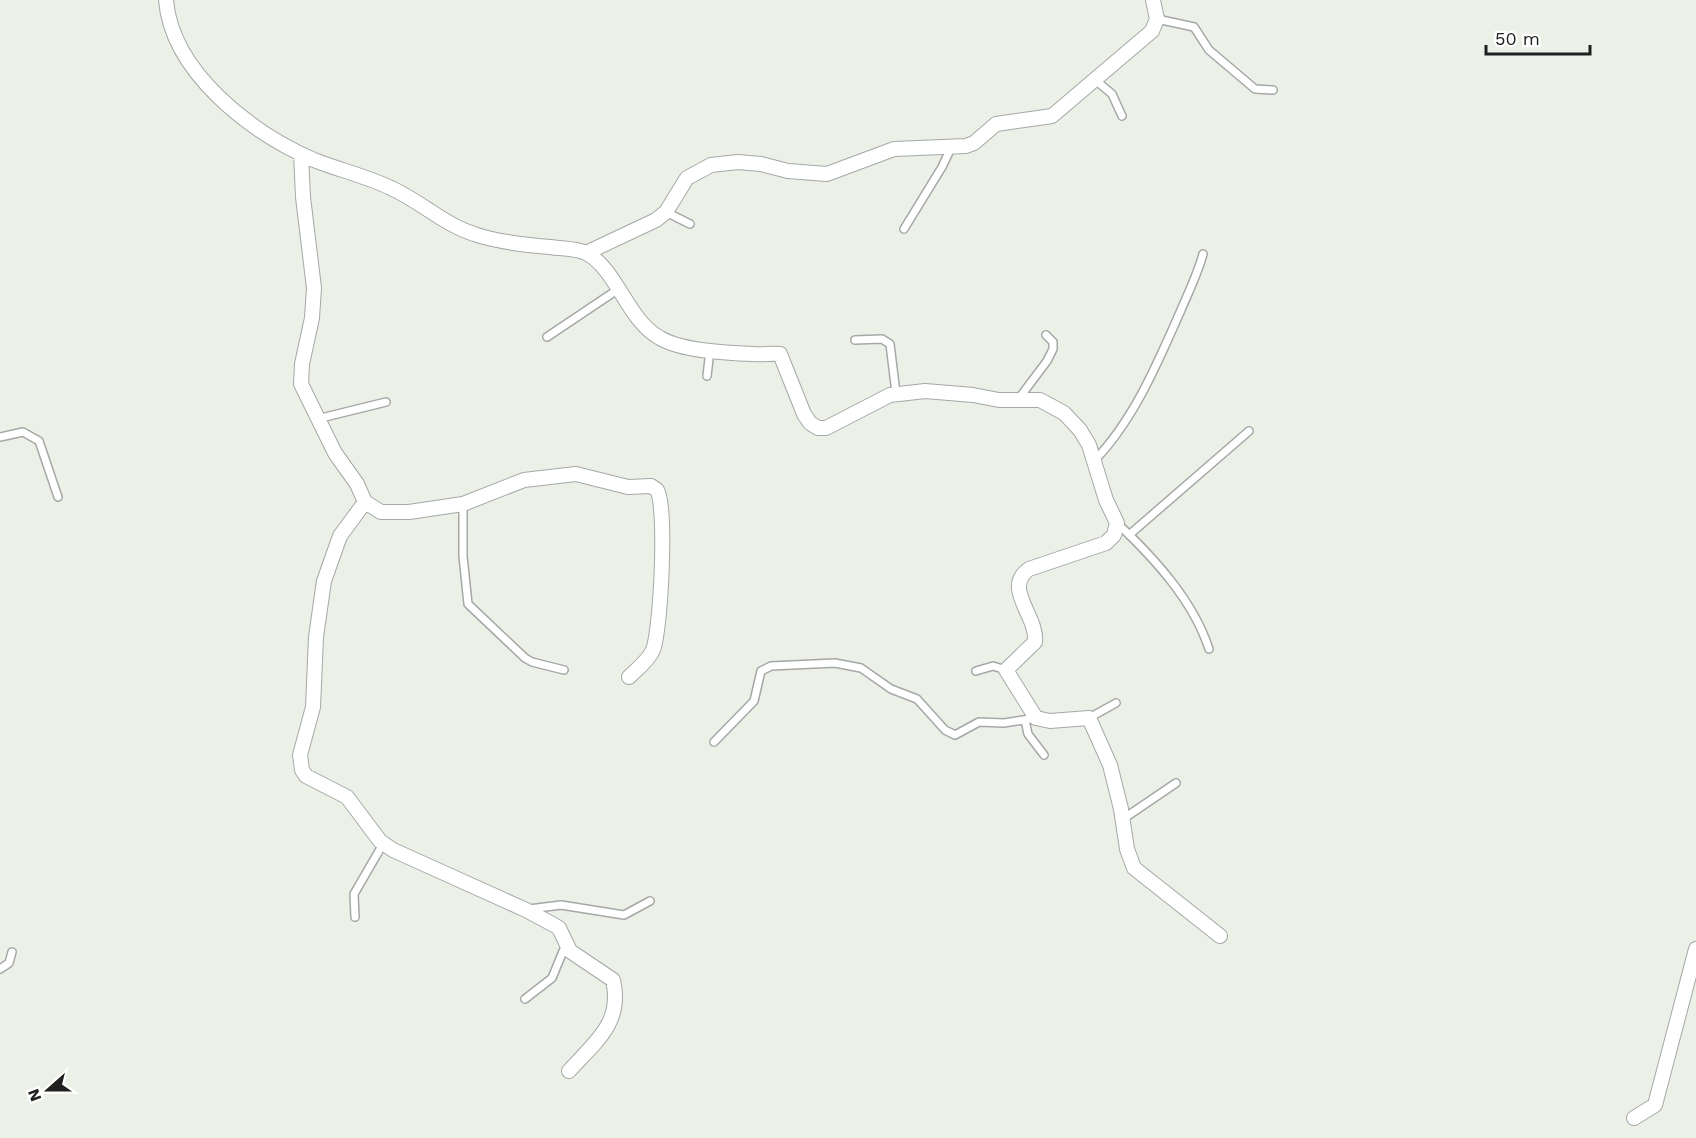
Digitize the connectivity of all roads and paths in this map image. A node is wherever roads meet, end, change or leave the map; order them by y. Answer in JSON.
{"nodes":[{"id":1,"x":166,"y":0,"type":"edge"},
{"id":2,"x":1153,"y":0,"type":"edge"},
{"id":3,"x":1157,"y":19,"type":"junction"},
{"id":4,"x":1094,"y":79,"type":"junction"},
{"id":5,"x":1273,"y":90,"type":"dead end"},
{"id":6,"x":1122,"y":116,"type":"dead end"},
{"id":7,"x":951,"y":148,"type":"junction"},
{"id":8,"x":301,"y":154,"type":"junction"},
{"id":9,"x":666,"y":212,"type":"junction"},
{"id":10,"x":690,"y":224,"type":"dead end"},
{"id":11,"x":904,"y":229,"type":"dead end"},
{"id":12,"x":586,"y":253,"type":"junction"},
{"id":13,"x":1203,"y":254,"type":"dead end"},
{"id":14,"x":617,"y":290,"type":"junction"},
{"id":15,"x":1046,"y":335,"type":"dead end"},
{"id":16,"x":547,"y":337,"type":"dead end"},
{"id":17,"x":855,"y":339,"type":"dead end"},
{"id":18,"x":710,"y":350,"type":"junction"},
{"id":19,"x":707,"y":376,"type":"dead end"},
{"id":20,"x":896,"y":393,"type":"junction"},
{"id":21,"x":1017,"y":401,"type":"junction"},
{"id":22,"x":386,"y":402,"type":"dead end"},
{"id":23,"x":317,"y":418,"type":"junction"},
{"id":24,"x":1249,"y":431,"type":"dead end"},
{"id":25,"x":0,"y":436,"type":"edge"},
{"id":26,"x":1094,"y":461,"type":"junction"},
{"id":27,"x":58,"y":497,"type":"dead end"},
{"id":28,"x":365,"y":501,"type":"junction"},
{"id":29,"x":463,"y":504,"type":"junction"},
{"id":30,"x":1117,"y":523,"type":"junction"},
{"id":31,"x":1129,"y":535,"type":"junction"},
{"id":32,"x":1209,"y":649,"type":"dead end"},
{"id":33,"x":564,"y":670,"type":"dead end"},
{"id":34,"x":1006,"y":670,"type":"junction"},
{"id":35,"x":976,"y":671,"type":"dead end"},
{"id":36,"x":629,"y":677,"type":"dead end"},
{"id":37,"x":1116,"y":703,"type":"dead end"},
{"id":38,"x":1089,"y":718,"type":"junction"},
{"id":39,"x":1030,"y":719,"type":"junction"},
{"id":40,"x":714,"y":742,"type":"dead end"},
{"id":41,"x":1044,"y":755,"type":"dead end"},
{"id":42,"x":1176,"y":783,"type":"dead end"},
{"id":43,"x":1123,"y":819,"type":"junction"},
{"id":44,"x":383,"y":844,"type":"junction"},
{"id":45,"x":650,"y":901,"type":"dead end"},
{"id":46,"x":526,"y":910,"type":"junction"},
{"id":47,"x":355,"y":916,"type":"dead end"},
{"id":48,"x":1220,"y":936,"type":"dead end"},
{"id":49,"x":566,"y":944,"type":"junction"},
{"id":50,"x":1696,"y":949,"type":"edge"},
{"id":51,"x":12,"y":952,"type":"dead end"},
{"id":52,"x":0,"y":969,"type":"edge"},
{"id":53,"x":525,"y":999,"type":"dead end"},
{"id":54,"x":569,"y":1071,"type":"dead end"},
{"id":55,"x":1634,"y":1118,"type":"dead end"}],
"edges":[{"from":1,"to":8,"type":"street"},
{"from":2,"to":3,"type":"street"},
{"from":3,"to":4,"type":"street"},
{"from":3,"to":5,"type":"lane"},
{"from":4,"to":6,"type":"lane"},
{"from":4,"to":7,"type":"street"},
{"from":7,"to":9,"type":"street"},
{"from":7,"to":11,"type":"lane"},
{"from":8,"to":12,"type":"street"},
{"from":8,"to":23,"type":"street"},
{"from":9,"to":10,"type":"lane"},
{"from":9,"to":12,"type":"street"},
{"from":12,"to":14,"type":"street"},
{"from":13,"to":26,"type":"lane"},
{"from":14,"to":16,"type":"lane"},
{"from":14,"to":18,"type":"street"},
{"from":15,"to":21,"type":"lane"},
{"from":17,"to":20,"type":"lane"},
{"from":18,"to":19,"type":"lane"},
{"from":18,"to":20,"type":"street"},
{"from":20,"to":21,"type":"street"},
{"from":21,"to":26,"type":"street"},
{"from":22,"to":23,"type":"lane"},
{"from":23,"to":28,"type":"street"},
{"from":24,"to":31,"type":"lane"},
{"from":25,"to":27,"type":"lane"},
{"from":26,"to":30,"type":"street"},
{"from":28,"to":29,"type":"street"},
{"from":28,"to":44,"type":"street"},
{"from":29,"to":33,"type":"lane"},
{"from":29,"to":36,"type":"street"},
{"from":30,"to":31,"type":"lane"},
{"from":30,"to":34,"type":"street"},
{"from":31,"to":32,"type":"lane"},
{"from":34,"to":35,"type":"lane"},
{"from":34,"to":39,"type":"street"},
{"from":37,"to":38,"type":"lane"},
{"from":38,"to":39,"type":"street"},
{"from":38,"to":43,"type":"street"},
{"from":39,"to":40,"type":"lane"},
{"from":39,"to":41,"type":"lane"},
{"from":42,"to":43,"type":"lane"},
{"from":43,"to":48,"type":"street"},
{"from":44,"to":46,"type":"street"},
{"from":44,"to":47,"type":"lane"},
{"from":45,"to":46,"type":"lane"},
{"from":46,"to":49,"type":"street"},
{"from":49,"to":53,"type":"lane"},
{"from":49,"to":54,"type":"street"},
{"from":50,"to":55,"type":"street"},
{"from":51,"to":52,"type":"lane"}]}
